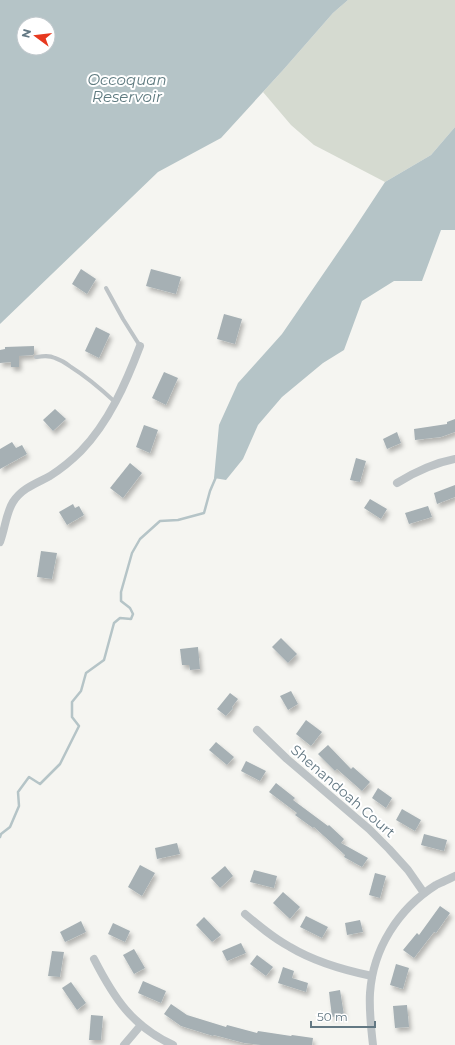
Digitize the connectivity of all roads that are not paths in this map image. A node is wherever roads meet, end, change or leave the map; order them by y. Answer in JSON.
{"nodes":[{"id":1,"x":106,"y":288,"type":"dead end"},
{"id":2,"x":140,"y":346,"type":"joint"},
{"id":3,"x":36,"y":357,"type":"dead end"},
{"id":4,"x":115,"y":402,"type":"junction"},
{"id":5,"x":455,"y":458,"type":"edge"},
{"id":6,"x":397,"y":482,"type":"dead end"},
{"id":7,"x":0,"y":542,"type":"edge"},
{"id":8,"x":256,"y":730,"type":"dead end"},
{"id":9,"x":455,"y":876,"type":"edge"},
{"id":10,"x":424,"y":893,"type":"junction"},
{"id":11,"x":245,"y":914,"type":"dead end"},
{"id":12,"x":94,"y":959,"type":"dead end"},
{"id":13,"x":372,"y":976,"type":"junction"},
{"id":14,"x":141,"y":1025,"type":"junction"},
{"id":15,"x":124,"y":1045,"type":"edge"},
{"id":16,"x":173,"y":1045,"type":"edge"},
{"id":17,"x":373,"y":1045,"type":"edge"}],
"edges":[{"from":1,"to":2,"type":"lane"},
{"from":2,"to":4,"type":"street"},
{"from":3,"to":4,"type":"lane"},
{"from":4,"to":7,"type":"street"},
{"from":5,"to":6,"type":"street"},
{"from":8,"to":10,"type":"street","name":"Shenandoah Court"},
{"from":9,"to":10,"type":"street"},
{"from":10,"to":13,"type":"street"},
{"from":11,"to":13,"type":"street"},
{"from":12,"to":14,"type":"street"},
{"from":13,"to":17,"type":"street"},
{"from":14,"to":15,"type":"street"},
{"from":14,"to":16,"type":"street"}]}
